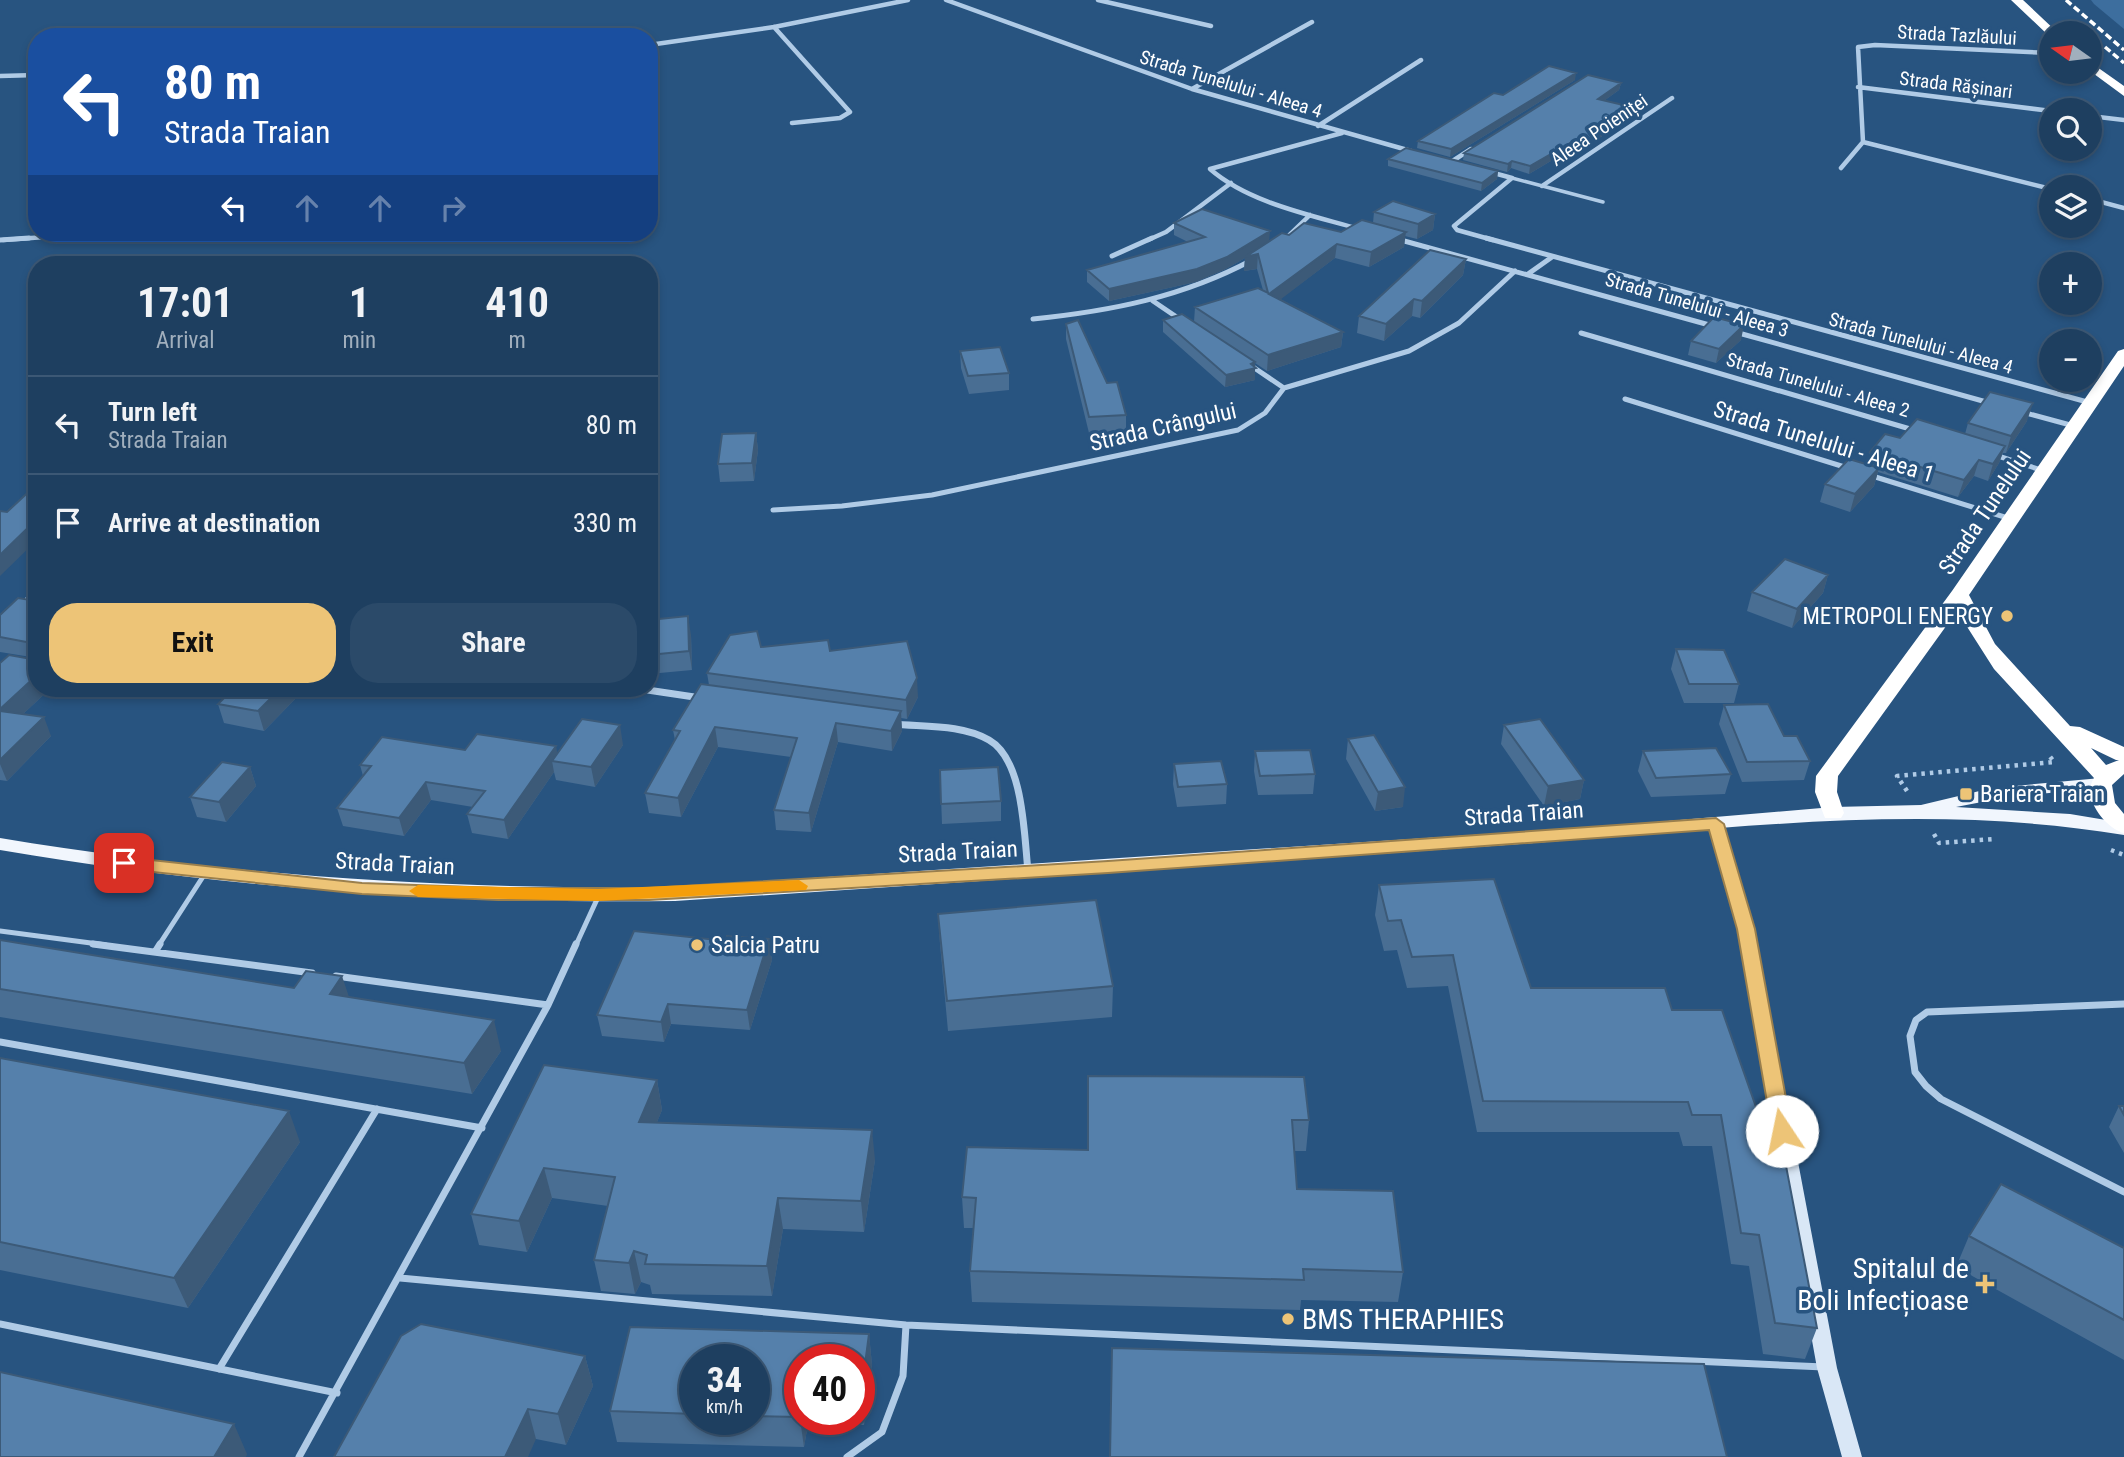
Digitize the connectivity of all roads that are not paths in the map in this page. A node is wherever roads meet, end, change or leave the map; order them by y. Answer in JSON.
{"nodes":[{"id":1,"x":908,"y":0,"type":"edge"},
{"id":2,"x":946,"y":0,"type":"edge"},
{"id":3,"x":1098,"y":0,"type":"edge"},
{"id":4,"x":2017,"y":0,"type":"edge"},
{"id":5,"x":2039,"y":21,"type":"edge"},
{"id":6,"x":1312,"y":22,"type":"dead end"},
{"id":7,"x":1211,"y":26,"type":"dead end"},
{"id":8,"x":774,"y":27,"type":"junction"},
{"id":9,"x":658,"y":44,"type":"edge"},
{"id":10,"x":2039,"y":53,"type":"edge"},
{"id":11,"x":1421,"y":60,"type":"dead end"},
{"id":12,"x":28,"y":75,"type":"edge"},
{"id":13,"x":2102,"y":75,"type":"edge"},
{"id":14,"x":0,"y":76,"type":"edge"},
{"id":15,"x":1858,"y":87,"type":"junction"},
{"id":16,"x":1192,"y":89,"type":"junction"},
{"id":17,"x":2124,"y":92,"type":"edge"},
{"id":18,"x":1672,"y":98,"type":"dead end"},
{"id":19,"x":2039,"y":110,"type":"edge"},
{"id":20,"x":2102,"y":117,"type":"edge"},
{"id":21,"x":2124,"y":120,"type":"edge"},
{"id":22,"x":792,"y":123,"type":"dead end"},
{"id":23,"x":1318,"y":126,"type":"junction"},
{"id":24,"x":1343,"y":133,"type":"junction"},
{"id":25,"x":1863,"y":142,"type":"junction"},
{"id":26,"x":1475,"y":147,"type":"edge"},
{"id":27,"x":1425,"y":155,"type":"edge"},
{"id":28,"x":1438,"y":159,"type":"edge"},
{"id":29,"x":1451,"y":162,"type":"junction"},
{"id":30,"x":1463,"y":165,"type":"edge"},
{"id":31,"x":1841,"y":167,"type":"dead end"},
{"id":32,"x":1488,"y":172,"type":"edge"},
{"id":33,"x":1512,"y":178,"type":"junction"},
{"id":34,"x":1231,"y":183,"type":"junction"},
{"id":35,"x":1542,"y":186,"type":"junction"},
{"id":36,"x":2039,"y":186,"type":"edge"},
{"id":37,"x":1604,"y":202,"type":"dead end"},
{"id":38,"x":2102,"y":202,"type":"edge"},
{"id":39,"x":2124,"y":208,"type":"edge"},
{"id":40,"x":1310,"y":215,"type":"junction"},
{"id":41,"x":1373,"y":233,"type":"edge"},
{"id":42,"x":1386,"y":236,"type":"edge"},
{"id":43,"x":28,"y":238,"type":"edge"},
{"id":44,"x":0,"y":240,"type":"edge"},
{"id":45,"x":1277,"y":246,"type":"edge"},
{"id":46,"x":1112,"y":256,"type":"dead end"},
{"id":47,"x":1552,"y":257,"type":"junction"},
{"id":48,"x":1257,"y":258,"type":"edge"},
{"id":49,"x":1515,"y":271,"type":"junction"},
{"id":50,"x":1528,"y":274,"type":"junction"},
{"id":51,"x":1153,"y":302,"type":"junction"},
{"id":52,"x":1033,"y":319,"type":"dead end"},
{"id":53,"x":1185,"y":323,"type":"edge"},
{"id":54,"x":1581,"y":333,"type":"dead end"},
{"id":55,"x":2124,"y":354,"type":"edge"},
{"id":56,"x":1240,"y":359,"type":"edge"},
{"id":57,"x":1284,"y":388,"type":"junction"},
{"id":58,"x":1625,"y":399,"type":"dead end"},
{"id":59,"x":2091,"y":403,"type":"junction"},
{"id":60,"x":1999,"y":405,"type":"edge"},
{"id":61,"x":2012,"y":409,"type":"edge"},
{"id":62,"x":2075,"y":426,"type":"junction"},
{"id":63,"x":1931,"y":435,"type":"edge"},
{"id":64,"x":1981,"y":451,"type":"edge"},
{"id":65,"x":2045,"y":471,"type":"junction"},
{"id":66,"x":773,"y":510,"type":"dead end"},
{"id":67,"x":2012,"y":519,"type":"junction"},
{"id":68,"x":1959,"y":595,"type":"junction"},
{"id":69,"x":28,"y":600,"type":"edge"},
{"id":70,"x":18,"y":610,"type":"edge"},
{"id":71,"x":658,"y":692,"type":"edge"},
{"id":72,"x":714,"y":700,"type":"edge"},
{"id":73,"x":887,"y":723,"type":"edge"},
{"id":74,"x":2061,"y":727,"type":"junction"},
{"id":75,"x":2124,"y":755,"type":"edge"},
{"id":76,"x":2124,"y":766,"type":"edge"},
{"id":77,"x":2103,"y":780,"type":"junction"},
{"id":78,"x":1921,"y":811,"type":"junction"},
{"id":79,"x":1833,"y":813,"type":"junction"},
{"id":80,"x":1716,"y":824,"type":"junction"},
{"id":81,"x":2124,"y":828,"type":"edge"},
{"id":82,"x":0,"y":844,"type":"edge"},
{"id":83,"x":1028,"y":872,"type":"junction"},
{"id":84,"x":206,"y":873,"type":"junction"},
{"id":85,"x":598,"y":895,"type":"junction"},
{"id":86,"x":0,"y":931,"type":"edge"},
{"id":87,"x":155,"y":952,"type":"junction"},
{"id":88,"x":318,"y":974,"type":"edge"},
{"id":89,"x":331,"y":976,"type":"edge"},
{"id":90,"x":2124,"y":1004,"type":"edge"},
{"id":91,"x":548,"y":1005,"type":"junction"},
{"id":92,"x":0,"y":1042,"type":"edge"},
{"id":93,"x":377,"y":1109,"type":"junction"},
{"id":94,"x":482,"y":1128,"type":"junction"},
{"id":95,"x":2124,"y":1192,"type":"edge"},
{"id":96,"x":400,"y":1278,"type":"junction"},
{"id":97,"x":0,"y":1324,"type":"edge"},
{"id":98,"x":906,"y":1325,"type":"junction"},
{"id":99,"x":1827,"y":1368,"type":"junction"},
{"id":100,"x":219,"y":1369,"type":"junction"},
{"id":101,"x":337,"y":1393,"type":"junction"},
{"id":102,"x":299,"y":1457,"type":"edge"},
{"id":103,"x":847,"y":1457,"type":"edge"},
{"id":104,"x":1852,"y":1457,"type":"edge"}],
"edges":[{"from":1,"to":8,"type":"street"},
{"from":2,"to":16,"type":"street","name":"Strada Tunelului - Aleea 4"},
{"from":3,"to":7,"type":"street"},
{"from":4,"to":5,"type":"highway"},
{"from":6,"to":16,"type":"street"},
{"from":8,"to":9,"type":"street"},
{"from":8,"to":22,"type":"street"},
{"from":10,"to":15,"type":"street","name":"Strada Tazlăului"},
{"from":11,"to":23,"type":"street"},
{"from":12,"to":14,"type":"street"},
{"from":13,"to":17,"type":"highway"},
{"from":15,"to":19,"type":"street","name":"Strada Rășinari"},
{"from":15,"to":25,"type":"street"},
{"from":16,"to":23,"type":"street","name":"Strada Tunelului - Aleea 4"},
{"from":18,"to":35,"type":"street","name":"Aleea Poieniței"},
{"from":20,"to":21,"type":"street"},
{"from":23,"to":24,"type":"street","name":"Strada Tunelului - Aleea 4"},
{"from":24,"to":27,"type":"street","name":"Strada Tunelului - Aleea 4"},
{"from":24,"to":34,"type":"street"},
{"from":25,"to":31,"type":"street"},
{"from":25,"to":36,"type":"street"},
{"from":26,"to":29,"type":"street"},
{"from":28,"to":29,"type":"street"},
{"from":29,"to":30,"type":"street"},
{"from":32,"to":33,"type":"street"},
{"from":33,"to":35,"type":"lane"},
{"from":33,"to":47,"type":"street","name":"Strada Tunelului - Aleea 4"},
{"from":34,"to":40,"type":"street"},
{"from":34,"to":46,"type":"street"},
{"from":35,"to":37,"type":"lane"},
{"from":38,"to":39,"type":"street"},
{"from":40,"to":41,"type":"street"},
{"from":40,"to":45,"type":"street"},
{"from":42,"to":49,"type":"street","name":"Strada Tunelului - Aleea 3"},
{"from":43,"to":44,"type":"street"},
{"from":47,"to":50,"type":"street"},
{"from":47,"to":59,"type":"street","name":"Strada Tunelului - Aleea 4"},
{"from":48,"to":51,"type":"street"},
{"from":49,"to":50,"type":"street","name":"Strada Tunelului - Aleea 3"},
{"from":49,"to":57,"type":"street"},
{"from":50,"to":60,"type":"street","name":"Strada Tunelului - Aleea 3"},
{"from":51,"to":52,"type":"street"},
{"from":51,"to":53,"type":"street"},
{"from":54,"to":63,"type":"street","name":"Strada Tunelului - Aleea 2"},
{"from":55,"to":59,"type":"highway","name":"Strada Tunelului"},
{"from":56,"to":57,"type":"street"},
{"from":57,"to":66,"type":"street","name":"Strada Crângului"},
{"from":58,"to":67,"type":"street","name":"Strada Tunelului - Aleea 1"},
{"from":59,"to":62,"type":"highway","name":"Strada Tunelului"},
{"from":61,"to":62,"type":"street"},
{"from":62,"to":65,"type":"highway","name":"Strada Tunelului"},
{"from":64,"to":65,"type":"street"},
{"from":65,"to":67,"type":"highway","name":"Strada Tunelului"},
{"from":67,"to":68,"type":"highway","name":"Strada Tunelului"},
{"from":68,"to":74,"type":"highway","name":"Strada Tunelului"},
{"from":68,"to":79,"type":"highway"},
{"from":69,"to":70,"type":"street"},
{"from":71,"to":72,"type":"street"},
{"from":73,"to":83,"type":"street"},
{"from":74,"to":75,"type":"highway","name":"Strada Tunelului"},
{"from":74,"to":77,"type":"highway","name":"Strada Tunelului"},
{"from":76,"to":77,"type":"highway"},
{"from":77,"to":78,"type":"main road","name":"Strada Traian"},
{"from":77,"to":81,"type":"highway"},
{"from":78,"to":79,"type":"main road","name":"Strada Traian"},
{"from":78,"to":81,"type":"main road","name":"Strada Traian"},
{"from":79,"to":80,"type":"main road","name":"Strada Traian"},
{"from":80,"to":83,"type":"main road","name":"Strada Traian"},
{"from":80,"to":99,"type":"street"},
{"from":82,"to":84,"type":"main road","name":"Strada Traian"},
{"from":83,"to":85,"type":"main road","name":"Strada Traian"},
{"from":84,"to":85,"type":"main road","name":"Strada Traian"},
{"from":84,"to":87,"type":"lane"},
{"from":85,"to":91,"type":"lane"},
{"from":86,"to":87,"type":"lane"},
{"from":87,"to":88,"type":"lane"},
{"from":89,"to":91,"type":"lane"},
{"from":90,"to":95,"type":"lane"},
{"from":91,"to":94,"type":"lane"},
{"from":92,"to":93,"type":"lane"},
{"from":93,"to":94,"type":"lane"},
{"from":93,"to":100,"type":"lane"},
{"from":94,"to":96,"type":"lane"},
{"from":96,"to":98,"type":"lane"},
{"from":96,"to":101,"type":"lane"},
{"from":97,"to":100,"type":"lane"},
{"from":98,"to":99,"type":"lane"},
{"from":98,"to":103,"type":"lane"},
{"from":99,"to":104,"type":"street"},
{"from":100,"to":101,"type":"lane"},
{"from":101,"to":102,"type":"lane"}]}
